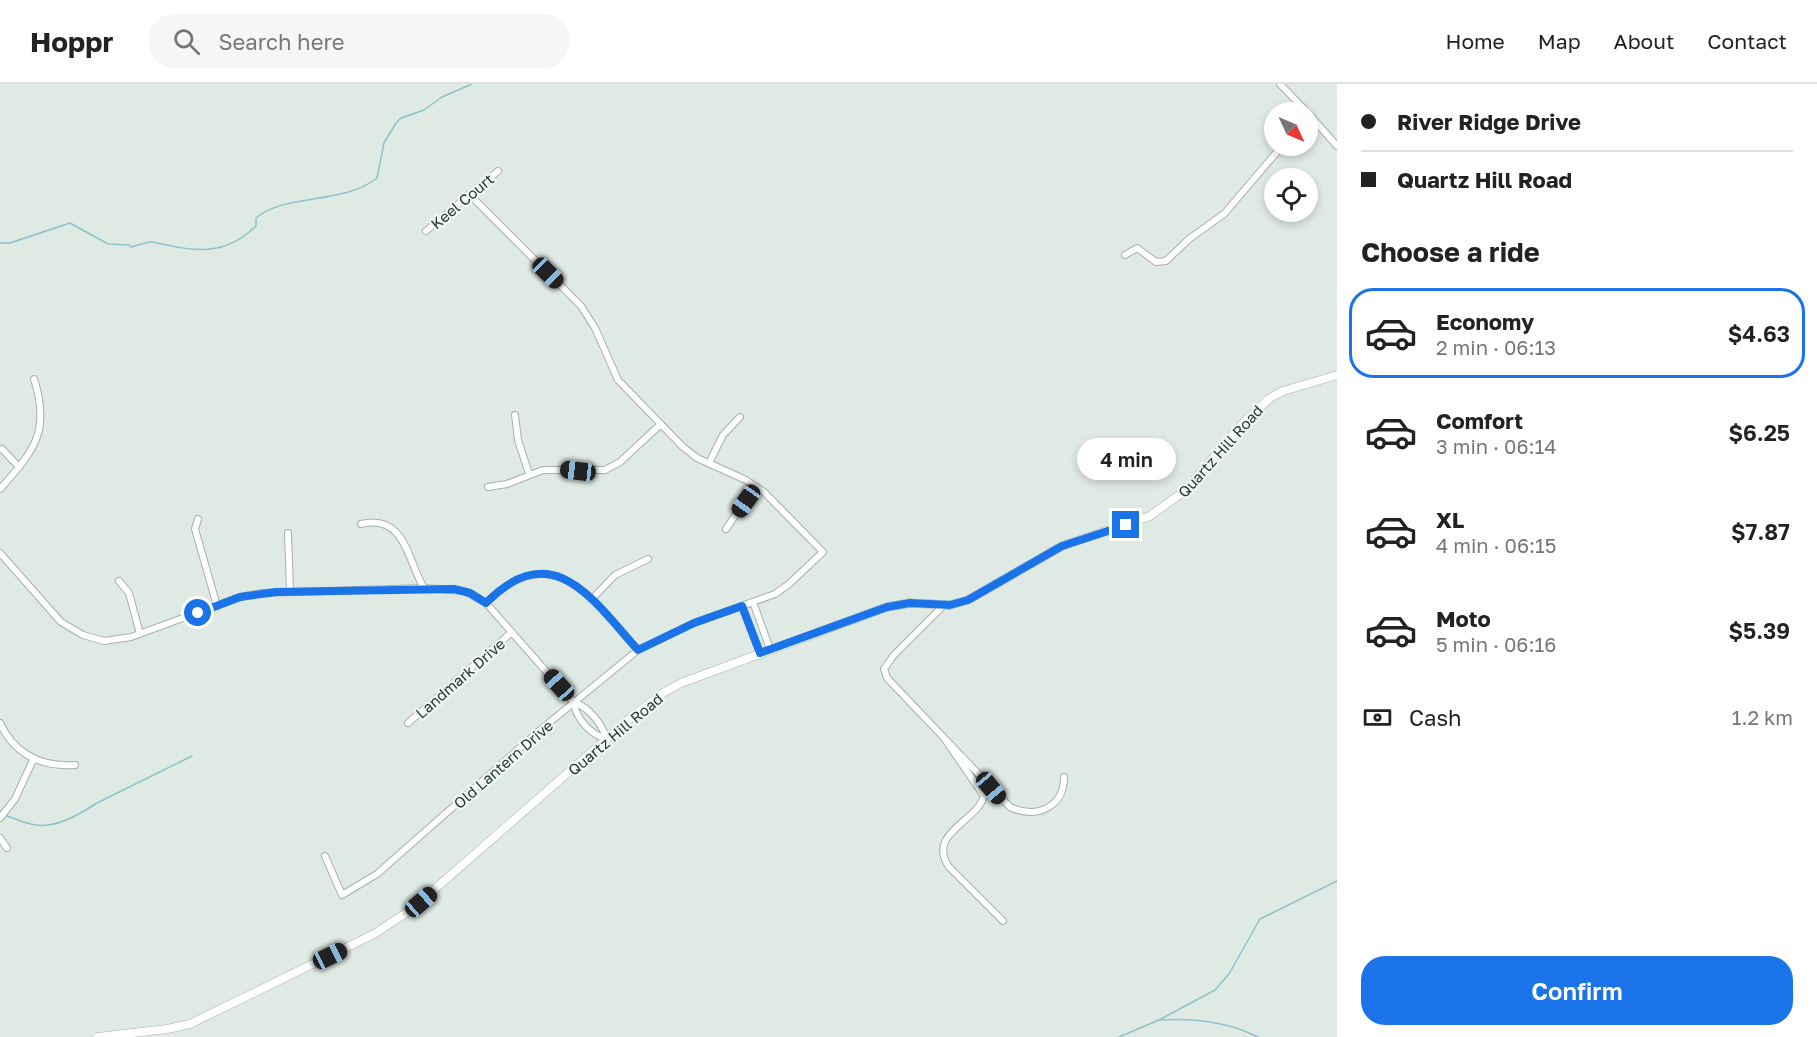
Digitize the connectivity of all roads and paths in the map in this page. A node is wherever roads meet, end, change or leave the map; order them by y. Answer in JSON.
{"nodes":[{"id":1,"x":1280,"y":84,"type":"edge"},
{"id":2,"x":1296,"y":102,"type":"edge"},
{"id":3,"x":1318,"y":126,"type":"edge"},
{"id":4,"x":1337,"y":146,"type":"edge"},
{"id":5,"x":1273,"y":156,"type":"edge"},
{"id":6,"x":498,"y":171,"type":"dead end"},
{"id":7,"x":469,"y":194,"type":"junction"},
{"id":8,"x":426,"y":231,"type":"dead end"},
{"id":9,"x":1125,"y":255,"type":"dead end"},
{"id":10,"x":1337,"y":375,"type":"edge"},
{"id":11,"x":34,"y":379,"type":"dead end"},
{"id":12,"x":515,"y":415,"type":"dead end"},
{"id":13,"x":740,"y":417,"type":"dead end"},
{"id":14,"x":661,"y":424,"type":"junction"},
{"id":15,"x":2,"y":448,"type":"dead end"},
{"id":16,"x":709,"y":463,"type":"junction"},
{"id":17,"x":19,"y":467,"type":"junction"},
{"id":18,"x":529,"y":474,"type":"junction"},
{"id":19,"x":755,"y":486,"type":"junction"},
{"id":20,"x":488,"y":487,"type":"dead end"},
{"id":21,"x":0,"y":489,"type":"edge"},
{"id":22,"x":198,"y":519,"type":"dead end"},
{"id":23,"x":361,"y":524,"type":"dead end"},
{"id":24,"x":726,"y":529,"type":"dead end"},
{"id":25,"x":288,"y":533,"type":"dead end"},
{"id":26,"x":0,"y":553,"type":"edge"},
{"id":27,"x":648,"y":559,"type":"dead end"},
{"id":28,"x":119,"y":581,"type":"dead end"},
{"id":29,"x":424,"y":588,"type":"junction"},
{"id":30,"x":290,"y":591,"type":"junction"},
{"id":31,"x":592,"y":599,"type":"junction"},
{"id":32,"x":753,"y":602,"type":"junction"},
{"id":33,"x":486,"y":603,"type":"junction"},
{"id":34,"x":944,"y":605,"type":"junction"},
{"id":35,"x":217,"y":606,"type":"junction"},
{"id":36,"x":742,"y":606,"type":"junction"},
{"id":37,"x":512,"y":632,"type":"junction"},
{"id":38,"x":140,"y":634,"type":"junction"},
{"id":39,"x":770,"y":649,"type":"junction"},
{"id":40,"x":638,"y":650,"type":"junction"},
{"id":41,"x":760,"y":653,"type":"junction"},
{"id":42,"x":574,"y":703,"type":"junction"},
{"id":43,"x":0,"y":723,"type":"edge"},
{"id":44,"x":408,"y":723,"type":"dead end"},
{"id":45,"x":943,"y":735,"type":"junction"},
{"id":46,"x":607,"y":739,"type":"junction"},
{"id":47,"x":33,"y":760,"type":"junction"},
{"id":48,"x":75,"y":765,"type":"dead end"},
{"id":49,"x":1064,"y":777,"type":"dead end"},
{"id":50,"x":0,"y":818,"type":"edge"},
{"id":51,"x":0,"y":838,"type":"edge"},
{"id":52,"x":8,"y":848,"type":"dead end"},
{"id":53,"x":325,"y":856,"type":"dead end"},
{"id":54,"x":1003,"y":921,"type":"dead end"},
{"id":55,"x":98,"y":1037,"type":"edge"}],
"edges":[{"from":1,"to":2,"type":"street"},
{"from":3,"to":4,"type":"street"},
{"from":5,"to":9,"type":"street"},
{"from":6,"to":7,"type":"street","name":"Keel Court"},
{"from":7,"to":8,"type":"street","name":"Keel Court"},
{"from":7,"to":14,"type":"street"},
{"from":10,"to":34,"type":"street","name":"Quartz Hill Road"},
{"from":11,"to":17,"type":"street"},
{"from":12,"to":18,"type":"street"},
{"from":13,"to":16,"type":"street"},
{"from":14,"to":16,"type":"street"},
{"from":14,"to":18,"type":"street"},
{"from":15,"to":17,"type":"street"},
{"from":16,"to":19,"type":"street"},
{"from":17,"to":21,"type":"street"},
{"from":18,"to":20,"type":"street"},
{"from":19,"to":24,"type":"street"},
{"from":19,"to":32,"type":"street","name":"Old Lantern Drive"},
{"from":22,"to":35,"type":"street"},
{"from":23,"to":29,"type":"street"},
{"from":25,"to":30,"type":"street"},
{"from":26,"to":38,"type":"street"},
{"from":27,"to":31,"type":"street"},
{"from":28,"to":38,"type":"street"},
{"from":29,"to":30,"type":"street"},
{"from":29,"to":33,"type":"street"},
{"from":30,"to":35,"type":"street"},
{"from":31,"to":33,"type":"street"},
{"from":31,"to":40,"type":"street"},
{"from":32,"to":36,"type":"street","name":"Old Lantern Drive"},
{"from":32,"to":39,"type":"street"},
{"from":33,"to":37,"type":"street"},
{"from":34,"to":39,"type":"street","name":"Quartz Hill Road"},
{"from":34,"to":45,"type":"street"},
{"from":35,"to":38,"type":"street"},
{"from":36,"to":40,"type":"street","name":"Old Lantern Drive"},
{"from":36,"to":41,"type":"street"},
{"from":37,"to":42,"type":"street"},
{"from":37,"to":44,"type":"street","name":"Landmark Drive"},
{"from":39,"to":41,"type":"street","name":"Quartz Hill Road"},
{"from":40,"to":42,"type":"street","name":"Old Lantern Drive"},
{"from":41,"to":46,"type":"street","name":"Quartz Hill Road"},
{"from":42,"to":46,"type":"street"},
{"from":42,"to":46,"type":"street"},
{"from":42,"to":53,"type":"street","name":"Old Lantern Drive"},
{"from":43,"to":47,"type":"street"},
{"from":45,"to":49,"type":"street"},
{"from":45,"to":54,"type":"street"},
{"from":46,"to":55,"type":"street","name":"Quartz Hill Road"},
{"from":47,"to":48,"type":"street"},
{"from":47,"to":50,"type":"street"},
{"from":51,"to":52,"type":"street"}]}
